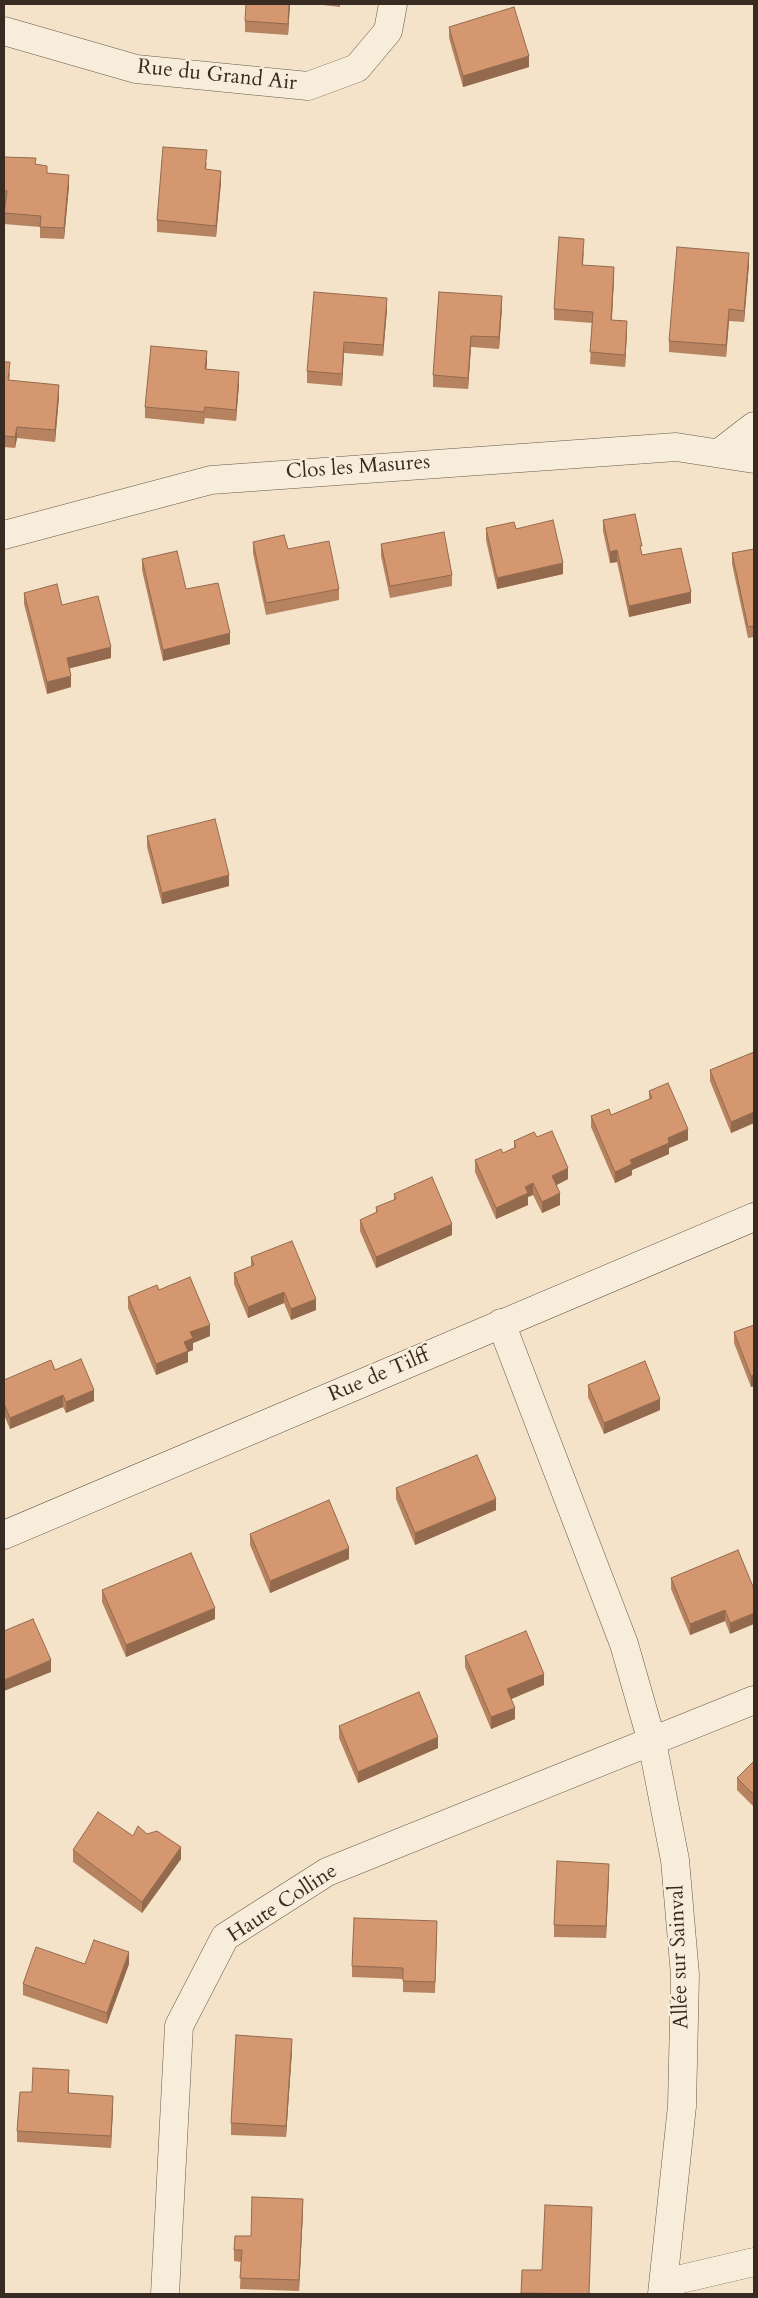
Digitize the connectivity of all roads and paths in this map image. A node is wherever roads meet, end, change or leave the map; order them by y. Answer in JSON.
{"nodes":[{"id":1,"x":393,"y":4,"type":"edge"},
{"id":2,"x":4,"y":31,"type":"edge"},
{"id":3,"x":754,"y":426,"type":"edge"},
{"id":4,"x":719,"y":453,"type":"junction"},
{"id":5,"x":754,"y":458,"type":"edge"},
{"id":6,"x":4,"y":535,"type":"edge"},
{"id":7,"x":754,"y":1217,"type":"edge"},
{"id":8,"x":501,"y":1323,"type":"junction"},
{"id":9,"x":4,"y":1535,"type":"edge"},
{"id":10,"x":754,"y":1700,"type":"edge"},
{"id":11,"x":652,"y":1742,"type":"junction"},
{"id":12,"x":754,"y":2262,"type":"edge"},
{"id":13,"x":663,"y":2289,"type":"edge"},
{"id":14,"x":165,"y":2294,"type":"edge"}],
"edges":[{"from":1,"to":2,"type":"street","name":"Rue du Grand Air"},
{"from":3,"to":4,"type":"street"},
{"from":4,"to":5,"type":"street","name":"Clos les Masures"},
{"from":4,"to":6,"type":"street","name":"Clos les Masures"},
{"from":7,"to":8,"type":"street","name":"Rue de Tilff"},
{"from":8,"to":9,"type":"street","name":"Rue de Tilff"},
{"from":8,"to":11,"type":"street","name":"Allée sur Sainval"},
{"from":10,"to":11,"type":"street"},
{"from":11,"to":13,"type":"street","name":"Allée sur Sainval"},
{"from":11,"to":14,"type":"street","name":"Haute Colline"},
{"from":12,"to":13,"type":"street","name":"Allée sur Sainval"}]}
